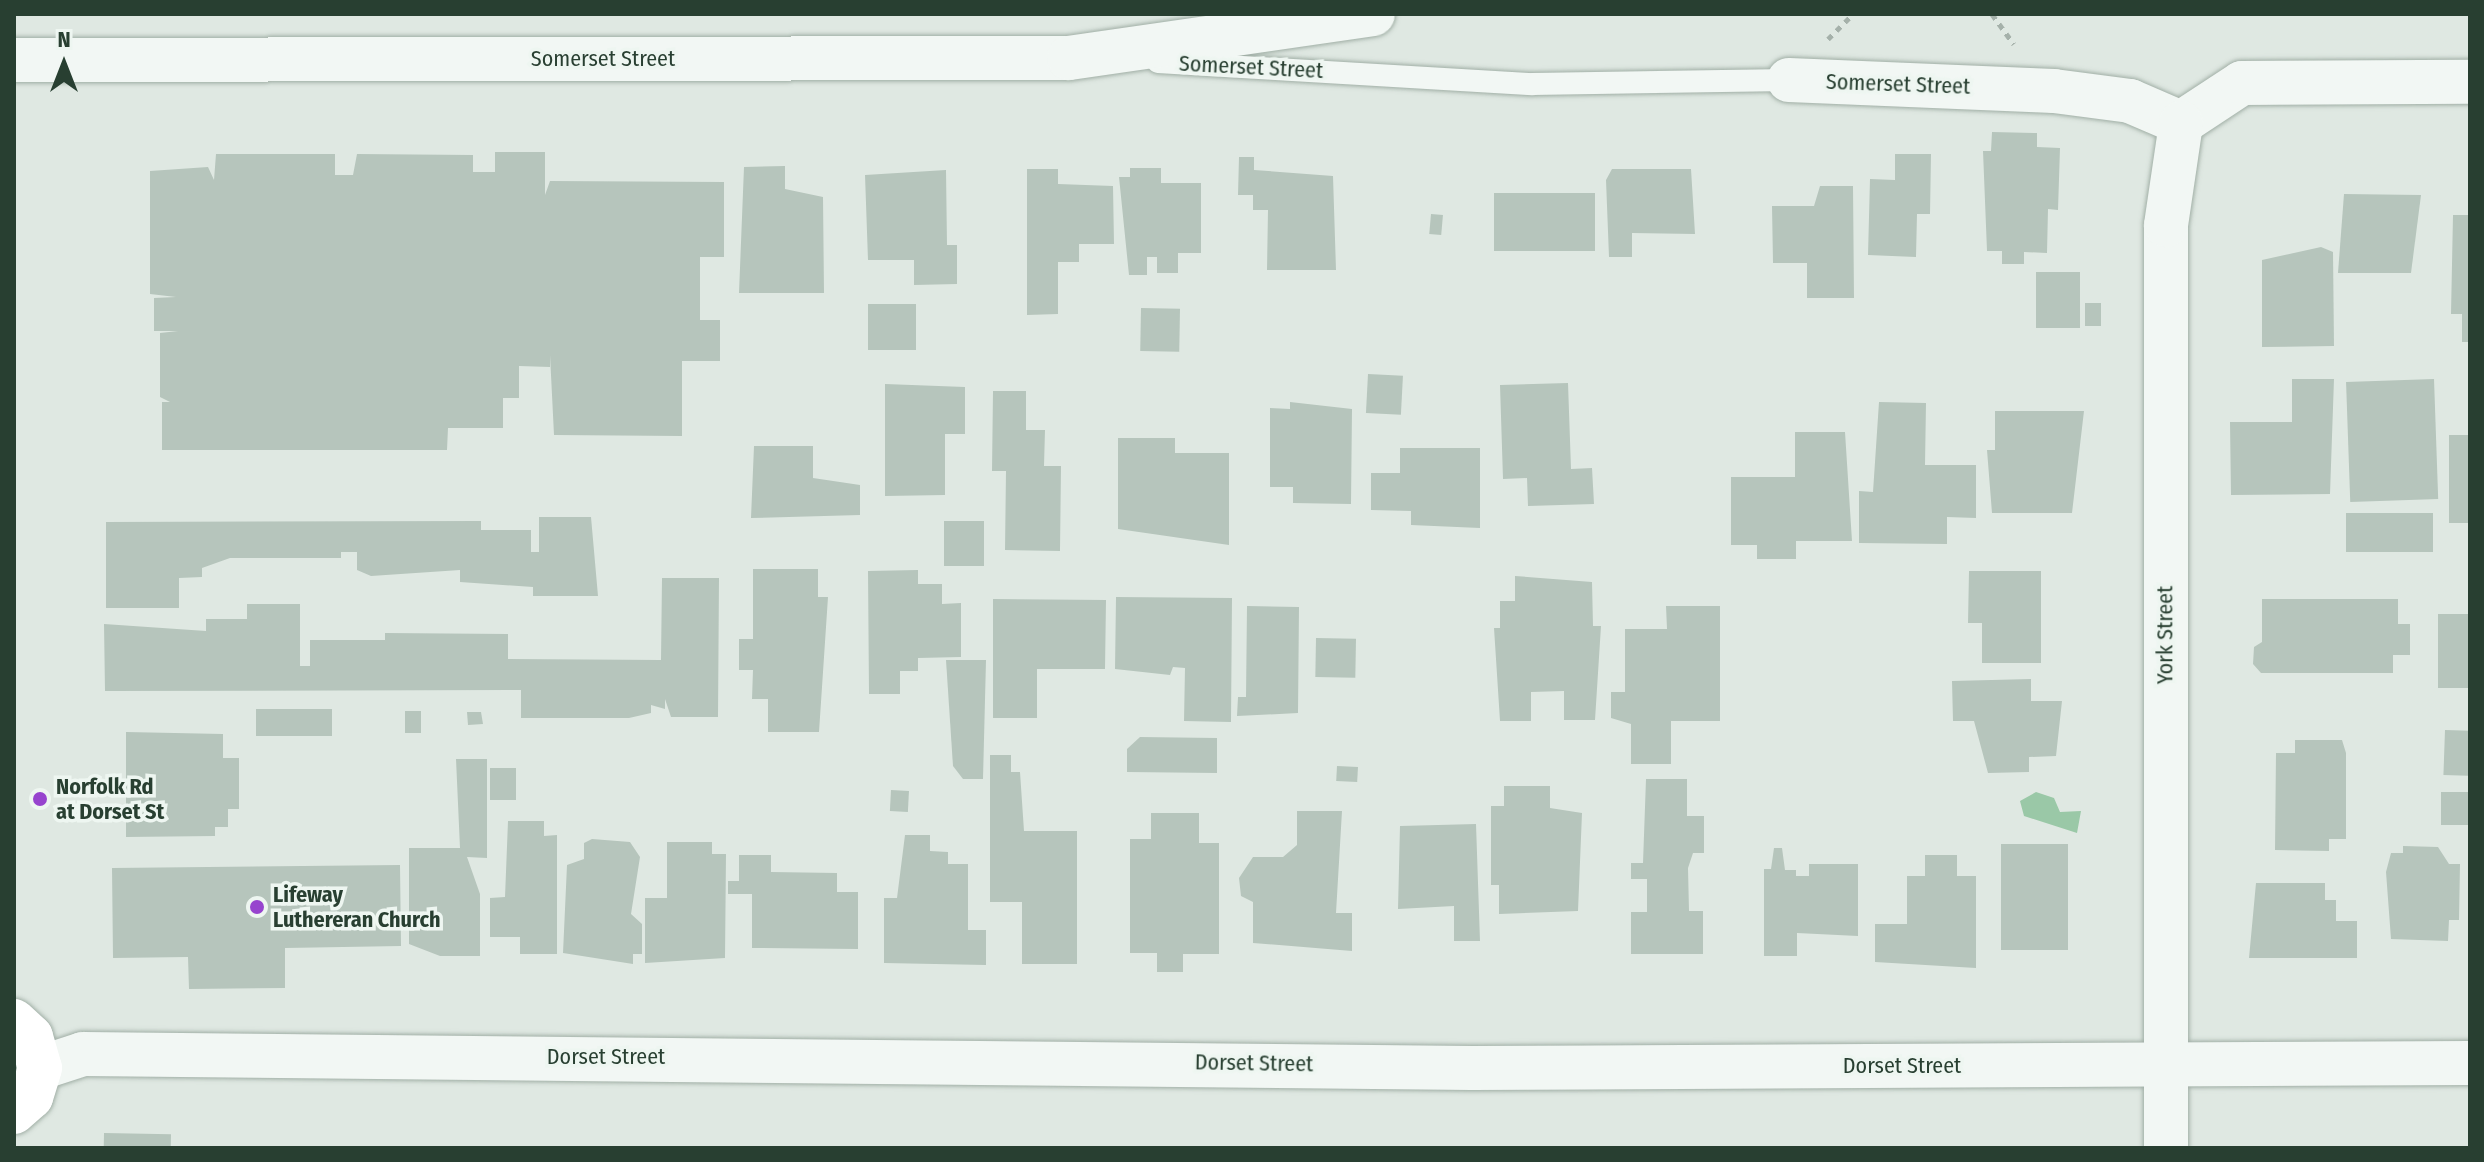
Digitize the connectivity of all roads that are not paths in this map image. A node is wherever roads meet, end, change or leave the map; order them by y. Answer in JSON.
{"nodes":[{"id":1,"x":1373,"y":14,"type":"edge"},
{"id":2,"x":1069,"y":58,"type":"junction"},
{"id":3,"x":14,"y":60,"type":"edge"},
{"id":4,"x":1789,"y":80,"type":"joint"},
{"id":5,"x":2470,"y":82,"type":"edge"},
{"id":6,"x":2181,"y":123,"type":"junction"},
{"id":7,"x":14,"y":1021,"type":"edge"},
{"id":8,"x":2470,"y":1063,"type":"edge"},
{"id":9,"x":2164,"y":1067,"type":"junction"},
{"id":10,"x":40,"y":1068,"type":"junction"},
{"id":11,"x":14,"y":1112,"type":"edge"},
{"id":12,"x":2166,"y":1148,"type":"edge"}],
"edges":[{"from":1,"to":2,"type":"street"},
{"from":2,"to":3,"type":"street","name":"Somerset Street"},
{"from":2,"to":4,"type":"lane","name":"Somerset Street"},
{"from":4,"to":6,"type":"street","name":"Somerset Street"},
{"from":5,"to":6,"type":"street"},
{"from":6,"to":9,"type":"street","name":"York Street"},
{"from":7,"to":10,"type":"street"},
{"from":8,"to":9,"type":"street","name":"Dorset Street"},
{"from":9,"to":10,"type":"street","name":"Dorset Street"},
{"from":9,"to":12,"type":"street","name":"York Street"},
{"from":10,"to":11,"type":"street"}]}
